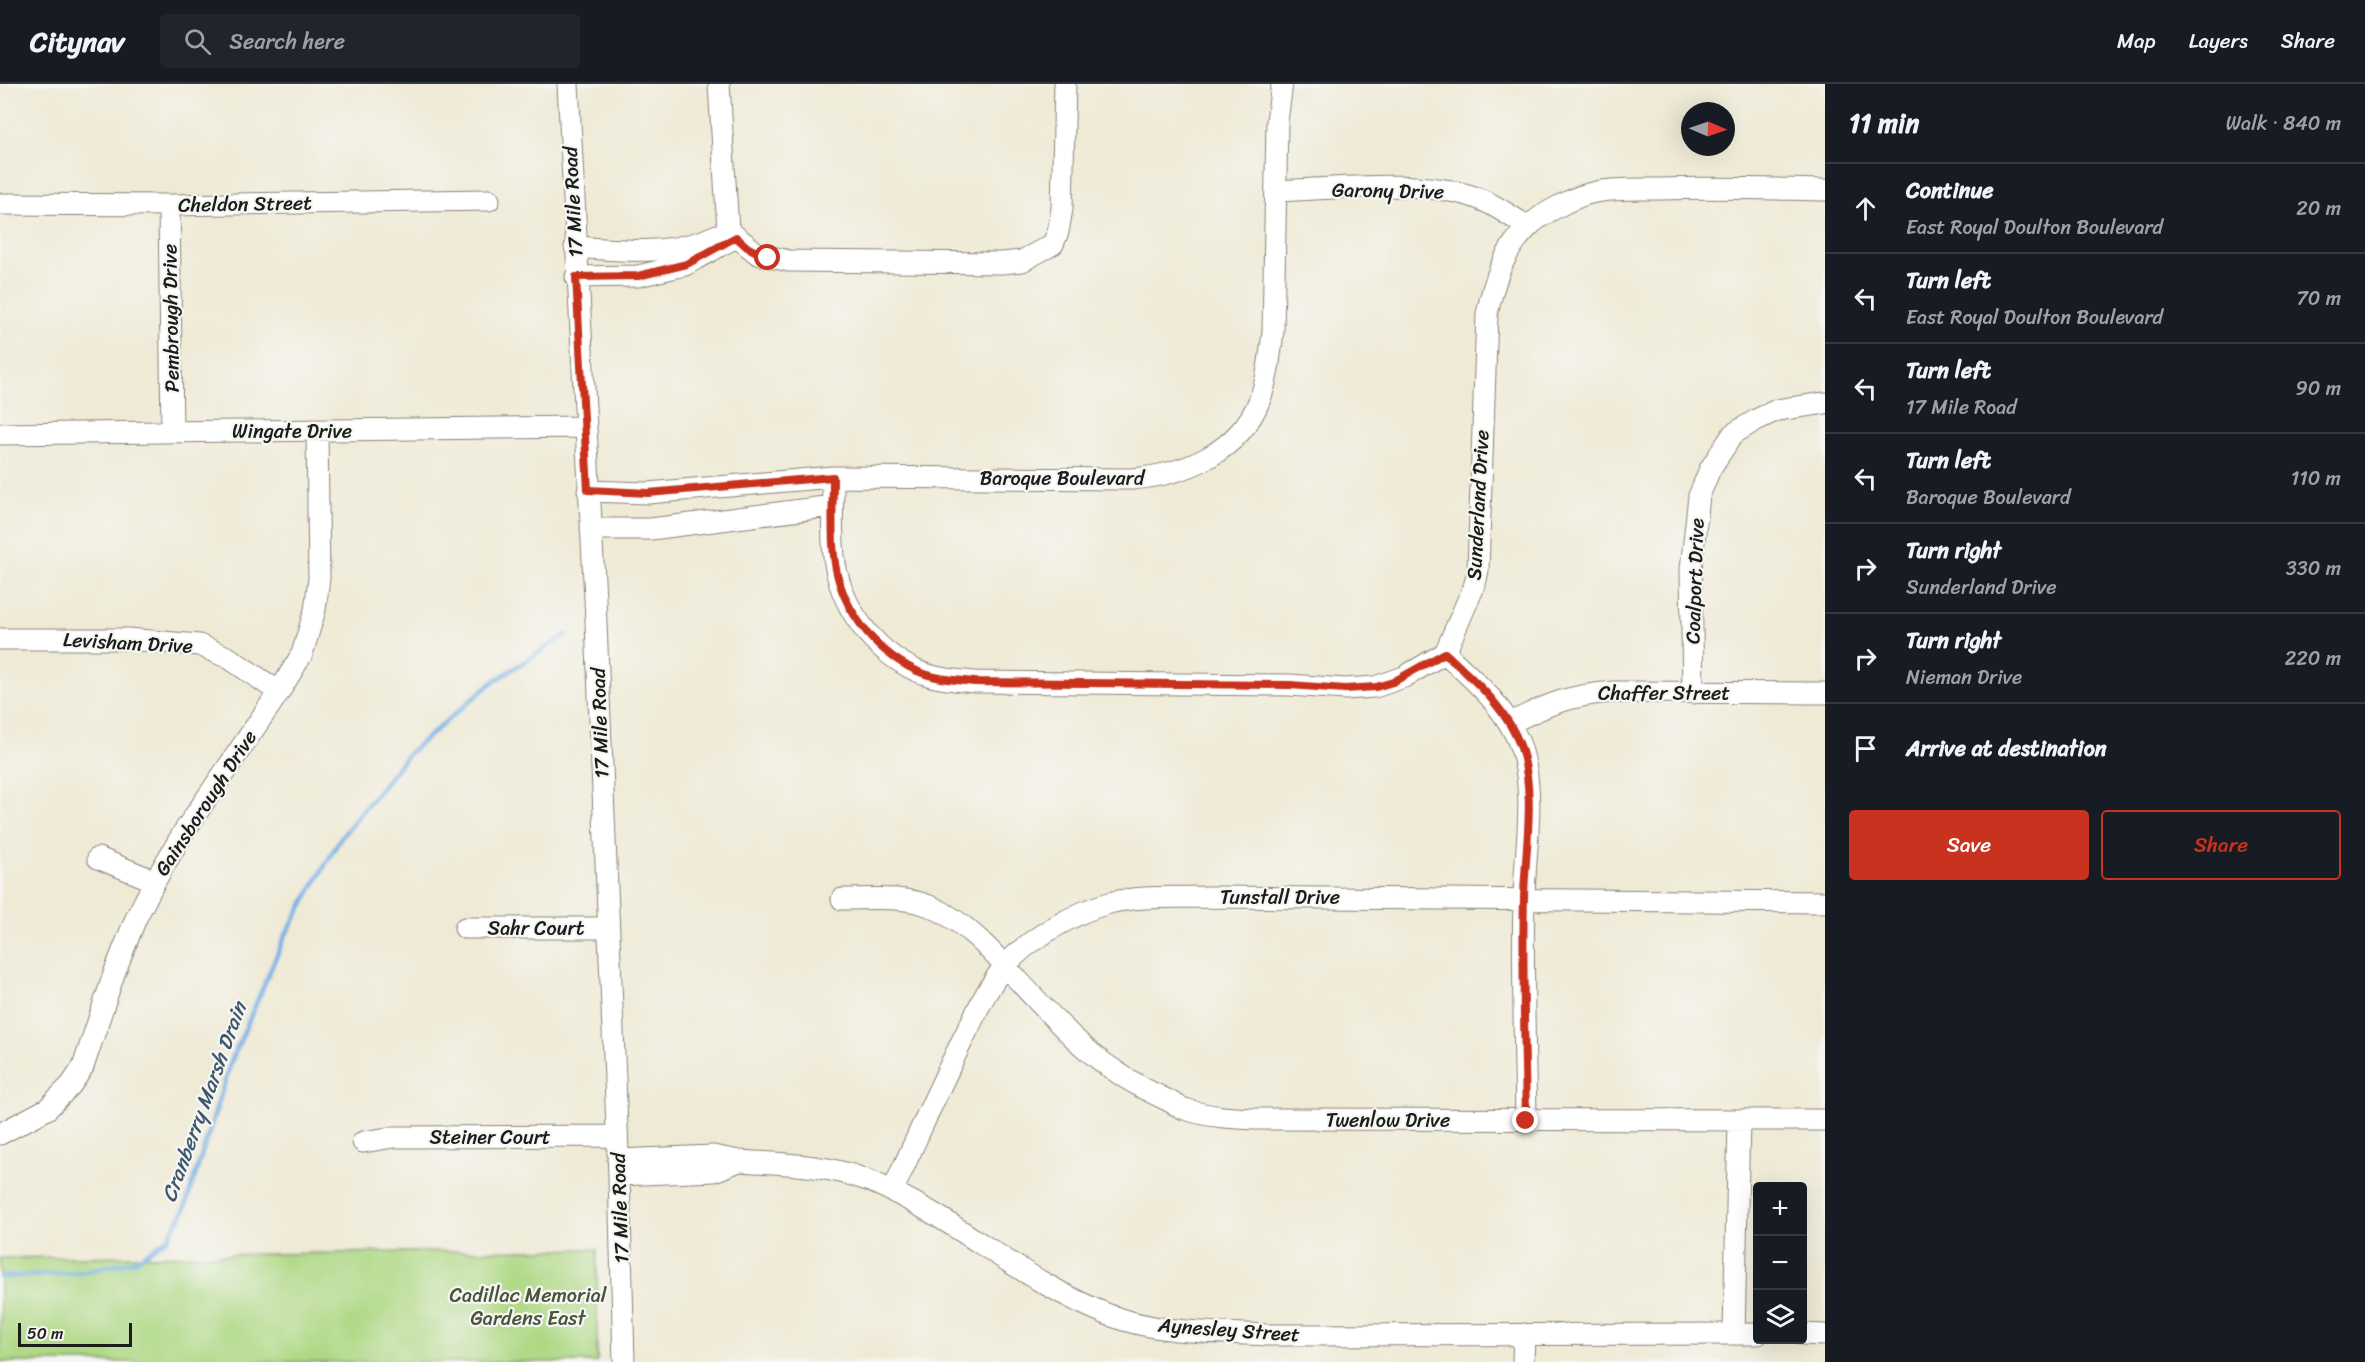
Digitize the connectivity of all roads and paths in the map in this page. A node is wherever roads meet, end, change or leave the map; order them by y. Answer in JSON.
{"nodes":[{"id":1,"x":568,"y":84,"type":"edge"},
{"id":2,"x":719,"y":84,"type":"edge"},
{"id":3,"x":1065,"y":84,"type":"edge"},
{"id":4,"x":1282,"y":84,"type":"edge"},
{"id":5,"x":1825,"y":190,"type":"edge"},
{"id":6,"x":1276,"y":191,"type":"junction"},
{"id":7,"x":489,"y":200,"type":"dead end"},
{"id":8,"x":0,"y":204,"type":"edge"},
{"id":9,"x":169,"y":205,"type":"junction"},
{"id":10,"x":1528,"y":226,"type":"junction"},
{"id":11,"x":732,"y":233,"type":"junction"},
{"id":12,"x":575,"y":247,"type":"junction"},
{"id":13,"x":576,"y":277,"type":"junction"},
{"id":14,"x":1825,"y":403,"type":"edge"},
{"id":15,"x":584,"y":427,"type":"junction"},
{"id":16,"x":317,"y":431,"type":"junction"},
{"id":17,"x":172,"y":432,"type":"junction"},
{"id":18,"x":0,"y":434,"type":"edge"},
{"id":19,"x":833,"y":477,"type":"junction"},
{"id":20,"x":588,"y":490,"type":"junction"},
{"id":21,"x":832,"y":506,"type":"junction"},
{"id":22,"x":591,"y":529,"type":"junction"},
{"id":23,"x":0,"y":639,"type":"edge"},
{"id":24,"x":1445,"y":653,"type":"junction"},
{"id":25,"x":279,"y":692,"type":"junction"},
{"id":26,"x":1694,"y":693,"type":"junction"},
{"id":27,"x":1825,"y":693,"type":"edge"},
{"id":28,"x":1509,"y":723,"type":"junction"},
{"id":29,"x":98,"y":858,"type":"dead end"},
{"id":30,"x":155,"y":881,"type":"junction"},
{"id":31,"x":842,"y":898,"type":"dead end"},
{"id":32,"x":1524,"y":899,"type":"junction"},
{"id":33,"x":1825,"y":902,"type":"edge"},
{"id":34,"x":465,"y":928,"type":"dead end"},
{"id":35,"x":608,"y":928,"type":"junction"},
{"id":36,"x":1005,"y":966,"type":"junction"},
{"id":37,"x":1739,"y":1120,"type":"junction"},
{"id":38,"x":1825,"y":1120,"type":"edge"},
{"id":39,"x":1526,"y":1121,"type":"junction"},
{"id":40,"x":0,"y":1134,"type":"edge"},
{"id":41,"x":617,"y":1136,"type":"junction"},
{"id":42,"x":363,"y":1142,"type":"dead end"},
{"id":43,"x":619,"y":1168,"type":"junction"},
{"id":44,"x":893,"y":1190,"type":"junction"},
{"id":45,"x":1524,"y":1334,"type":"junction"},
{"id":46,"x":1734,"y":1334,"type":"junction"},
{"id":47,"x":1753,"y":1334,"type":"edge"},
{"id":48,"x":1807,"y":1335,"type":"edge"},
{"id":49,"x":1825,"y":1335,"type":"edge"},
{"id":50,"x":624,"y":1362,"type":"edge"},
{"id":51,"x":1523,"y":1362,"type":"edge"}],
"edges":[{"from":1,"to":12,"type":"street","name":"17 Mile Road"},
{"from":2,"to":11,"type":"street"},
{"from":3,"to":11,"type":"street"},
{"from":4,"to":6,"type":"street","name":"Baroque Boulevard"},
{"from":5,"to":10,"type":"street","name":"Sunderland Drive"},
{"from":6,"to":10,"type":"street","name":"Garony Drive"},
{"from":6,"to":19,"type":"street","name":"Baroque Boulevard"},
{"from":7,"to":9,"type":"street","name":"Cheldon Street"},
{"from":8,"to":9,"type":"street","name":"Cheldon Street"},
{"from":9,"to":17,"type":"street","name":"Pembrough Drive"},
{"from":10,"to":24,"type":"street","name":"Sunderland Drive"},
{"from":11,"to":12,"type":"street"},
{"from":11,"to":13,"type":"street"},
{"from":12,"to":13,"type":"street","name":"17 Mile Road"},
{"from":13,"to":15,"type":"street","name":"17 Mile Road"},
{"from":14,"to":26,"type":"street","name":"Coalport Drive"},
{"from":15,"to":16,"type":"street","name":"Wingate Drive"},
{"from":15,"to":20,"type":"street","name":"17 Mile Road"},
{"from":16,"to":17,"type":"street","name":"Wingate Drive"},
{"from":16,"to":25,"type":"street","name":"Gainsborough Drive"},
{"from":17,"to":18,"type":"street","name":"Wingate Drive"},
{"from":19,"to":20,"type":"street","name":"Baroque Boulevard"},
{"from":19,"to":21,"type":"street"},
{"from":20,"to":22,"type":"street","name":"17 Mile Road"},
{"from":21,"to":22,"type":"street"},
{"from":21,"to":24,"type":"street"},
{"from":22,"to":35,"type":"street","name":"17 Mile Road"},
{"from":23,"to":25,"type":"street","name":"Levisham Drive"},
{"from":24,"to":28,"type":"street"},
{"from":25,"to":30,"type":"street","name":"Gainsborough Drive"},
{"from":26,"to":27,"type":"street","name":"Chaffer Street"},
{"from":26,"to":28,"type":"street","name":"Chaffer Street"},
{"from":28,"to":32,"type":"street"},
{"from":29,"to":30,"type":"street"},
{"from":30,"to":40,"type":"street","name":"Gainsborough Drive"},
{"from":31,"to":36,"type":"street","name":"Twenlow Drive"},
{"from":32,"to":33,"type":"street","name":"Tunstall Drive"},
{"from":32,"to":36,"type":"street","name":"Tunstall Drive"},
{"from":32,"to":39,"type":"street"},
{"from":34,"to":35,"type":"street","name":"Sahr Court"},
{"from":35,"to":41,"type":"street","name":"17 Mile Road"},
{"from":36,"to":39,"type":"street","name":"Twenlow Drive"},
{"from":36,"to":44,"type":"street","name":"Tunstall Drive"},
{"from":37,"to":38,"type":"street","name":"Twenlow Drive"},
{"from":37,"to":39,"type":"street","name":"Twenlow Drive"},
{"from":37,"to":46,"type":"street"},
{"from":41,"to":42,"type":"street","name":"Steiner Court"},
{"from":41,"to":43,"type":"street","name":"17 Mile Road"},
{"from":43,"to":44,"type":"street","name":"Aynesley Street"},
{"from":43,"to":50,"type":"street","name":"17 Mile Road"},
{"from":44,"to":45,"type":"street","name":"Aynesley Street"},
{"from":45,"to":46,"type":"street","name":"Aynesley Street"},
{"from":45,"to":51,"type":"street"},
{"from":46,"to":47,"type":"street","name":"Aynesley Street"},
{"from":48,"to":49,"type":"street"}]}
